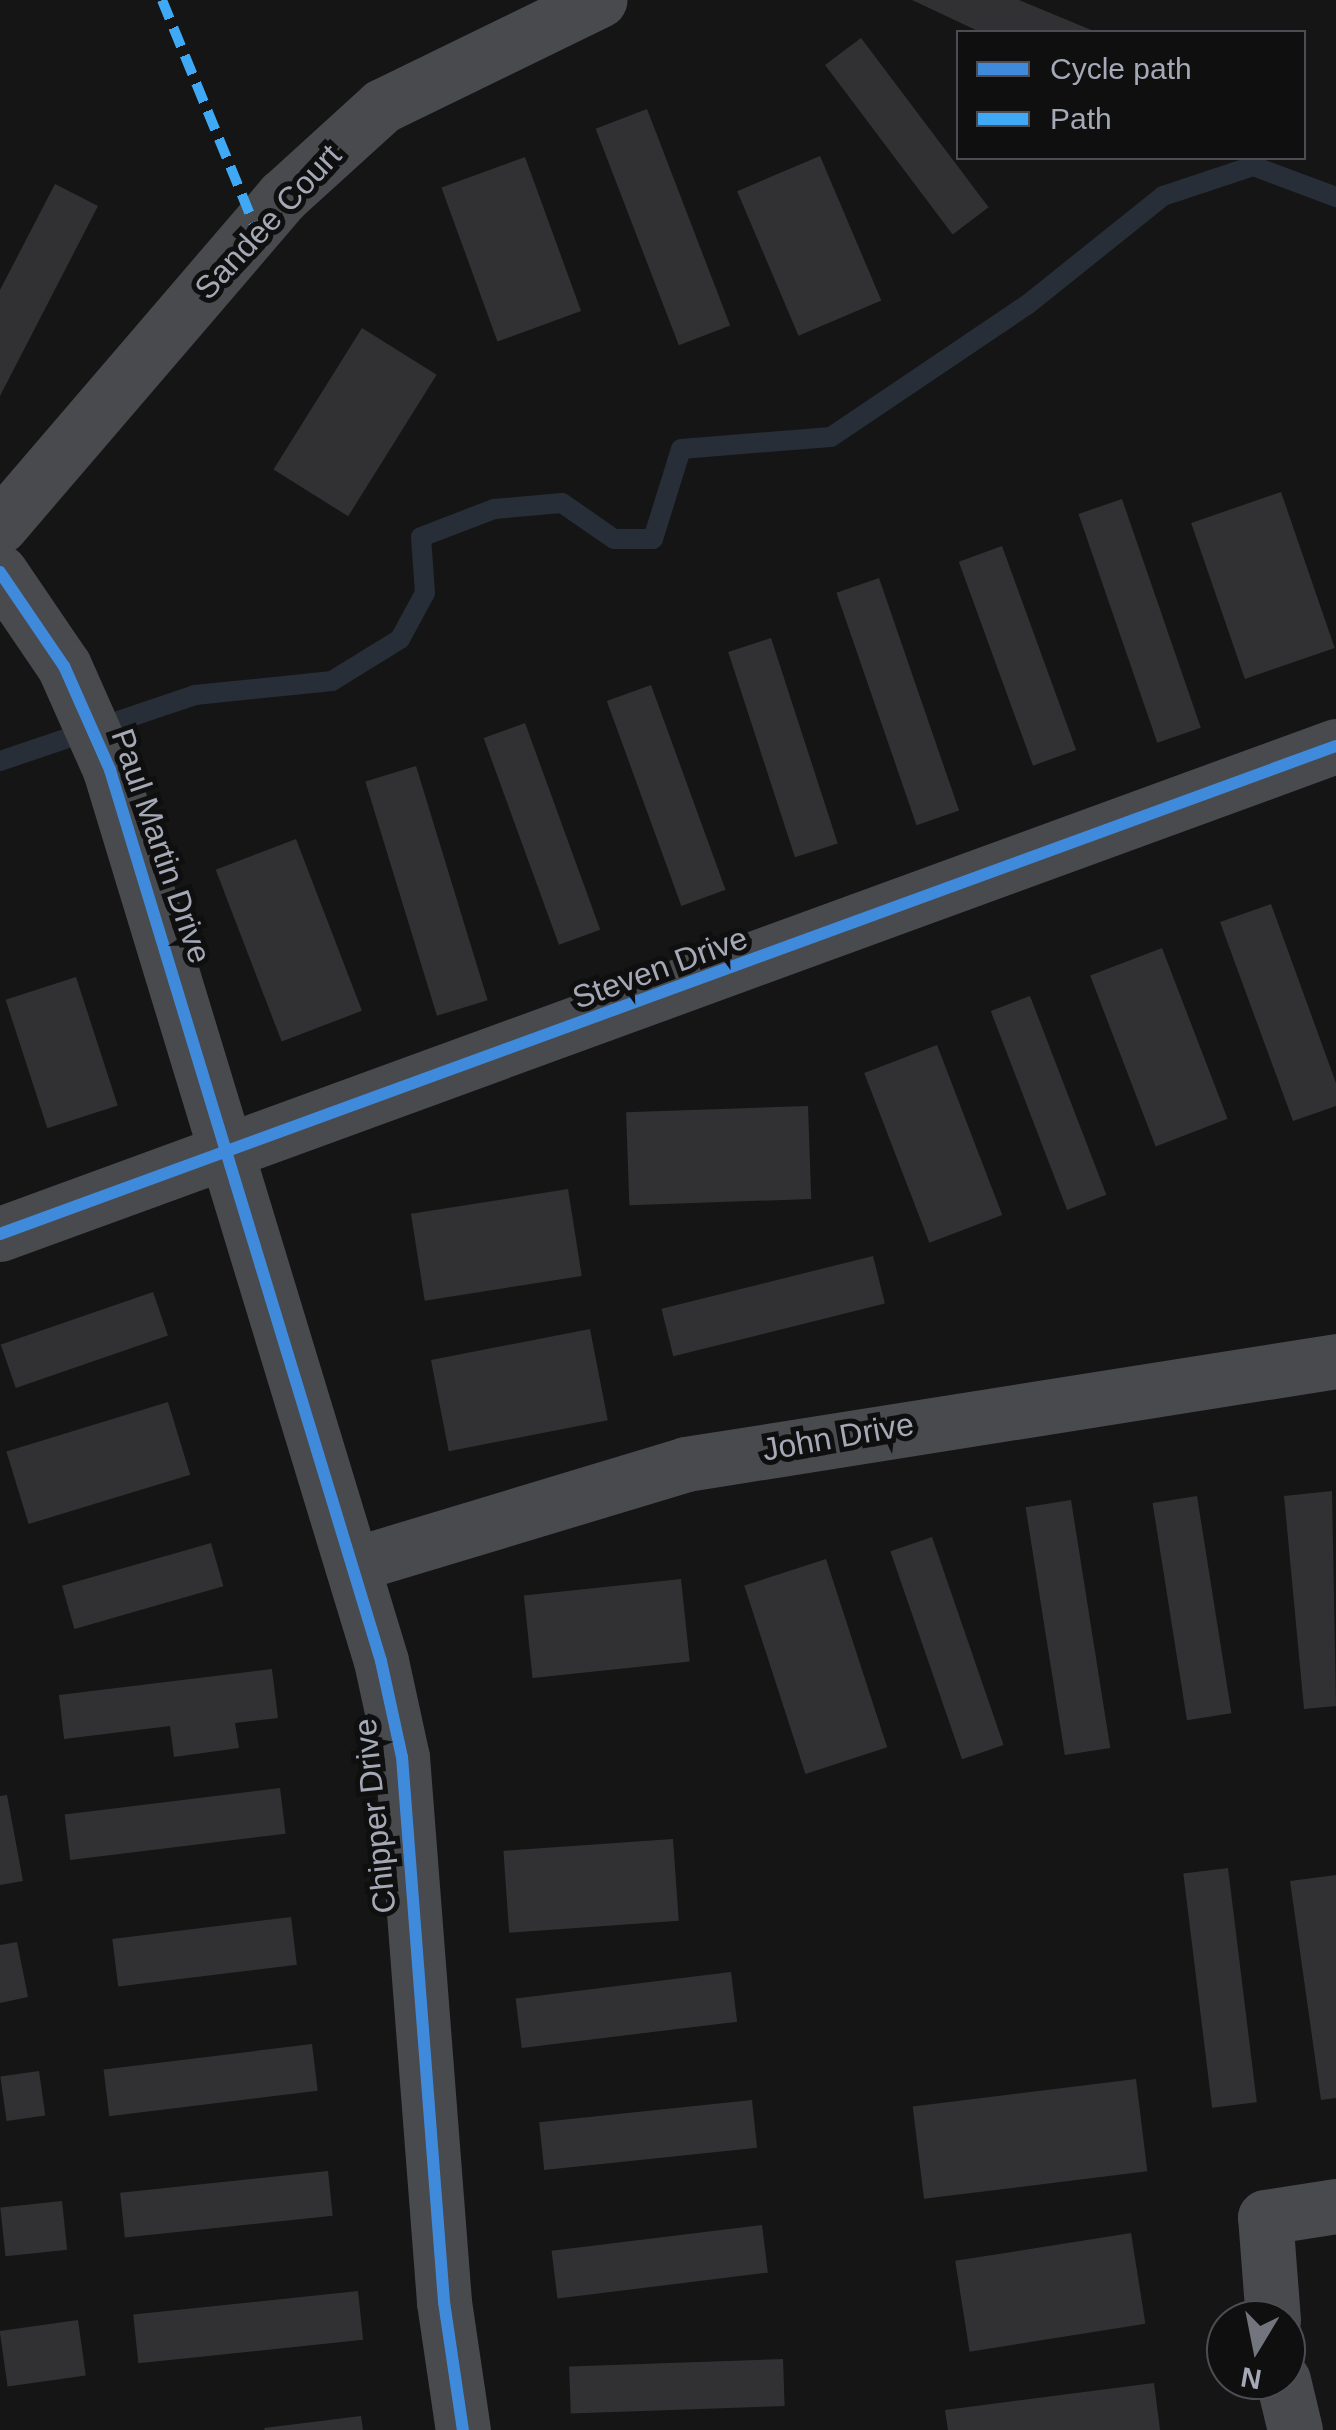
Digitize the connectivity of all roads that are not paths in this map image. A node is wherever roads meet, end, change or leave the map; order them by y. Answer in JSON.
{"nodes":[{"id":1,"x":600,"y":0,"type":"edge"},
{"id":2,"x":0,"y":526,"type":"edge"},
{"id":3,"x":0,"y":572,"type":"edge"},
{"id":4,"x":1336,"y":746,"type":"edge"},
{"id":5,"x":230,"y":1156,"type":"junction"},
{"id":6,"x":0,"y":1234,"type":"edge"},
{"id":7,"x":1336,"y":1361,"type":"edge"},
{"id":8,"x":352,"y":1565,"type":"junction"},
{"id":9,"x":1336,"y":2206,"type":"edge"},
{"id":10,"x":1272,"y":2300,"type":"edge"},
{"id":11,"x":1288,"y":2400,"type":"edge"},
{"id":12,"x":462,"y":2430,"type":"edge"},
{"id":13,"x":1295,"y":2430,"type":"edge"}],
"edges":[{"from":1,"to":2,"type":"street","name":"Sandee Court"},
{"from":3,"to":5,"type":"street","name":"Paul Martin Drive"},
{"from":4,"to":5,"type":"street","name":"Steven Drive"},
{"from":5,"to":6,"type":"street","name":"Steven Drive"},
{"from":5,"to":8,"type":"street","name":"Chipper Drive"},
{"from":7,"to":8,"type":"street","name":"John Drive"},
{"from":8,"to":12,"type":"street","name":"Chipper Drive"},
{"from":9,"to":10,"type":"street"},
{"from":11,"to":13,"type":"street"}]}
